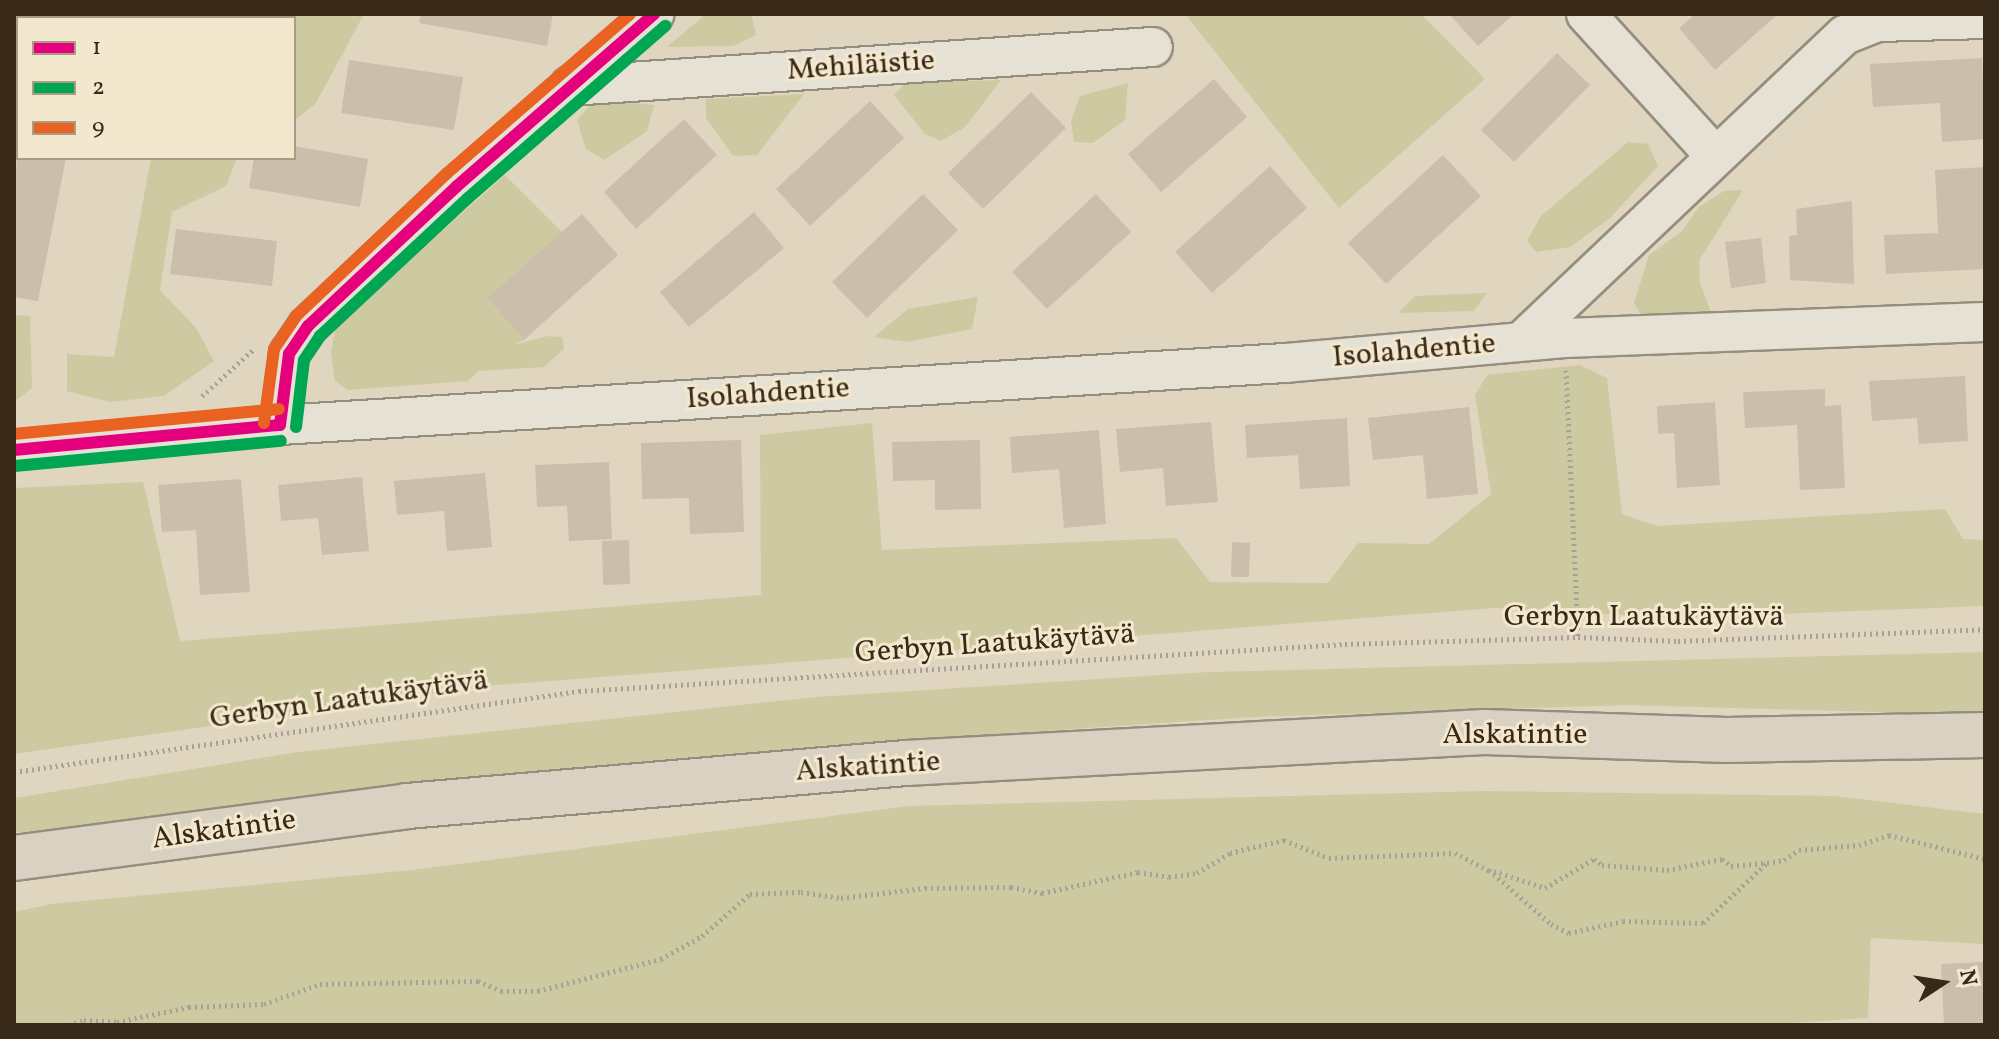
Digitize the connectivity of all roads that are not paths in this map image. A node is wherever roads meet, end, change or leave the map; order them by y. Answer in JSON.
{"nodes":[{"id":1,"x":654,"y":14,"type":"edge"},
{"id":2,"x":1586,"y":14,"type":"edge"},
{"id":3,"x":1985,"y":19,"type":"edge"},
{"id":4,"x":1153,"y":47,"type":"dead end"},
{"id":5,"x":570,"y":86,"type":"junction"},
{"id":6,"x":1715,"y":156,"type":"junction"},
{"id":7,"x":1985,"y":322,"type":"edge"},
{"id":8,"x":1522,"y":341,"type":"junction"},
{"id":9,"x":280,"y":425,"type":"junction"},
{"id":10,"x":14,"y":450,"type":"edge"},
{"id":11,"x":1985,"y":735,"type":"edge"},
{"id":12,"x":1727,"y":740,"type":"junction"},
{"id":13,"x":1985,"y":763,"type":"edge"},
{"id":14,"x":14,"y":858,"type":"edge"}],
"edges":[{"from":1,"to":5,"type":"street"},
{"from":2,"to":6,"type":"street"},
{"from":3,"to":6,"type":"street","name":"Isolahdentie"},
{"from":4,"to":5,"type":"street","name":"Mehiläistie"},
{"from":5,"to":9,"type":"street"},
{"from":6,"to":8,"type":"street","name":"Isolahdentie"},
{"from":7,"to":8,"type":"street","name":"Isolahdentie"},
{"from":8,"to":9,"type":"street","name":"Isolahdentie"},
{"from":9,"to":10,"type":"street","name":"Isolahdentie"},
{"from":11,"to":12,"type":"main road","name":"Alskatintie"},
{"from":12,"to":13,"type":"main road","name":"Alskatintie"},
{"from":12,"to":14,"type":"main road","name":"Alskatintie"}]}
